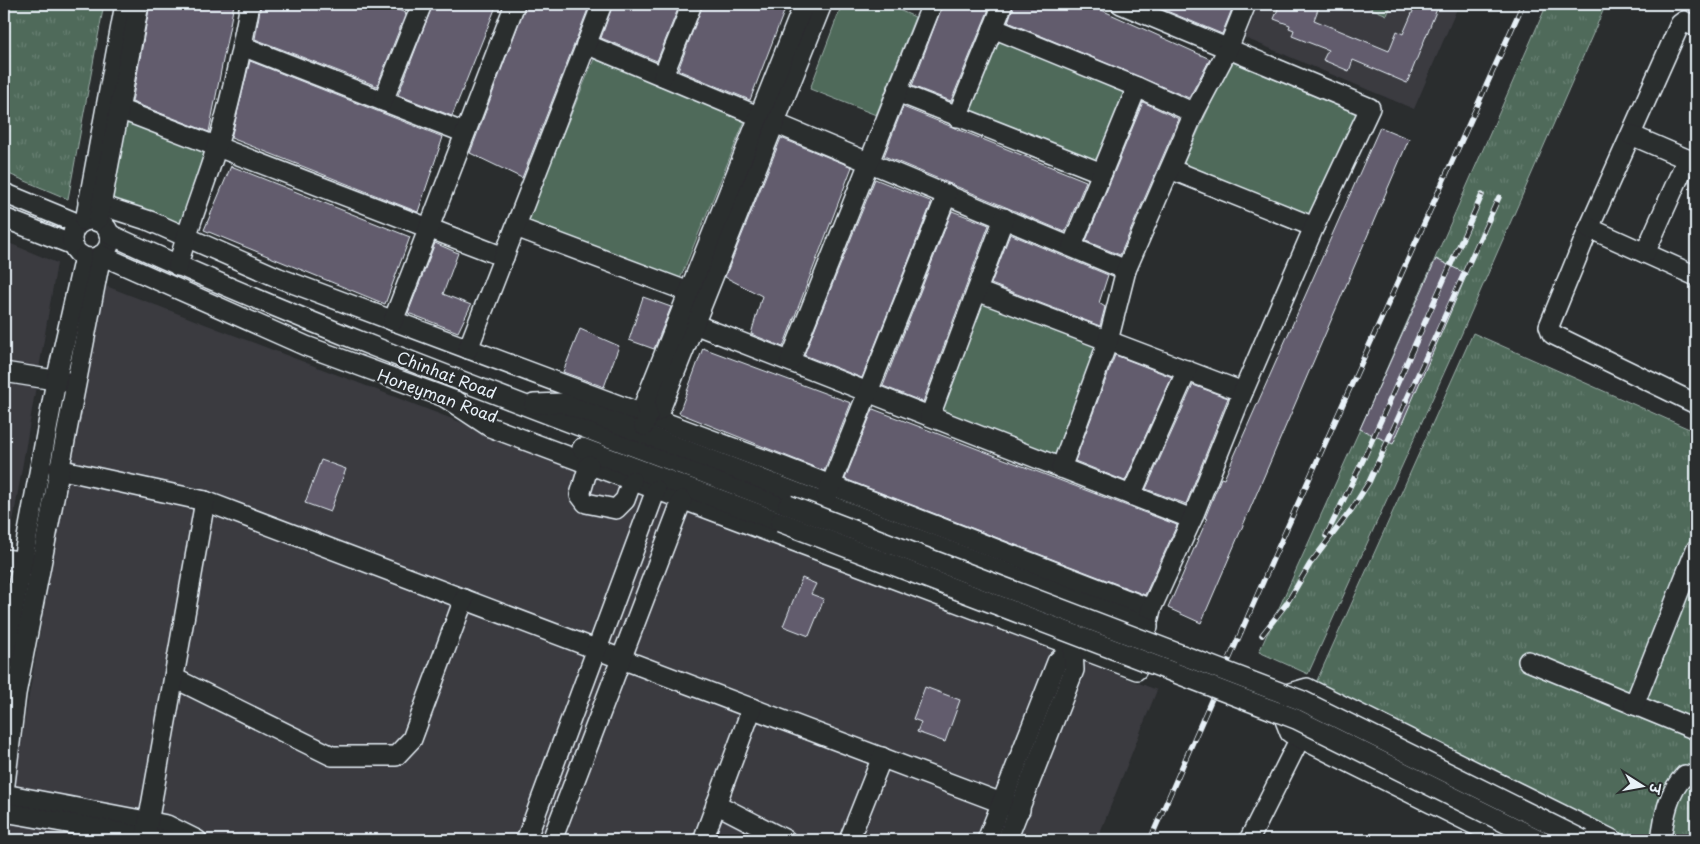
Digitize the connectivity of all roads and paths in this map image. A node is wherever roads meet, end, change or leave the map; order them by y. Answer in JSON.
{"nodes":[{"id":1,"x":125,"y":4,"type":"edge"},
{"id":2,"x":139,"y":4,"type":"edge"},
{"id":3,"x":250,"y":4,"type":"edge"},
{"id":4,"x":421,"y":4,"type":"edge"},
{"id":5,"x":515,"y":4,"type":"edge"},
{"id":6,"x":602,"y":4,"type":"edge"},
{"id":7,"x":692,"y":4,"type":"edge"},
{"id":8,"x":804,"y":4,"type":"edge"},
{"id":9,"x":822,"y":4,"type":"edge"},
{"id":10,"x":932,"y":4,"type":"edge"},
{"id":11,"x":1003,"y":4,"type":"edge"},
{"id":12,"x":1121,"y":4,"type":"edge"},
{"id":13,"x":1246,"y":4,"type":"edge"},
{"id":14,"x":1696,"y":27,"type":"edge"},
{"id":15,"x":993,"y":28,"type":"junction"},
{"id":16,"x":586,"y":44,"type":"junction"},
{"id":17,"x":242,"y":46,"type":"junction"},
{"id":18,"x":1228,"y":49,"type":"junction"},
{"id":19,"x":663,"y":76,"type":"junction"},
{"id":20,"x":1137,"y":87,"type":"junction"},
{"id":21,"x":897,"y":92,"type":"junction"},
{"id":22,"x":383,"y":101,"type":"junction"},
{"id":23,"x":119,"y":110,"type":"junction"},
{"id":24,"x":1194,"y":113,"type":"junction"},
{"id":25,"x":957,"y":117,"type":"junction"},
{"id":26,"x":767,"y":119,"type":"junction"},
{"id":27,"x":465,"y":133,"type":"junction"},
{"id":28,"x":1632,"y":135,"type":"junction"},
{"id":29,"x":217,"y":147,"type":"junction"},
{"id":30,"x":1692,"y":161,"type":"edge"},
{"id":31,"x":870,"y":162,"type":"junction"},
{"id":32,"x":1170,"y":169,"type":"junction"},
{"id":33,"x":1102,"y":173,"type":"junction"},
{"id":34,"x":4,"y":192,"type":"edge"},
{"id":35,"x":947,"y":194,"type":"junction"},
{"id":36,"x":4,"y":218,"type":"edge"},
{"id":37,"x":93,"y":218,"type":"junction"},
{"id":38,"x":1004,"y":218,"type":"junction"},
{"id":39,"x":516,"y":227,"type":"junction"},
{"id":40,"x":1314,"y":227,"type":"junction"},
{"id":41,"x":429,"y":228,"type":"junction"},
{"id":42,"x":1589,"y":228,"type":"junction"},
{"id":43,"x":185,"y":236,"type":"junction"},
{"id":44,"x":1072,"y":246,"type":"junction"},
{"id":45,"x":86,"y":253,"type":"junction"},
{"id":46,"x":1645,"y":253,"type":"junction"},
{"id":47,"x":504,"y":256,"type":"junction"},
{"id":48,"x":178,"y":266,"type":"junction"},
{"id":49,"x":1126,"y":270,"type":"junction"},
{"id":50,"x":1696,"y":276,"type":"edge"},
{"id":51,"x":977,"y":291,"type":"junction"},
{"id":52,"x":689,"y":292,"type":"junction"},
{"id":53,"x":393,"y":321,"type":"junction"},
{"id":54,"x":694,"y":324,"type":"junction"},
{"id":55,"x":1108,"y":341,"type":"junction"},
{"id":56,"x":468,"y":349,"type":"junction"},
{"id":57,"x":790,"y":361,"type":"junction"},
{"id":58,"x":1187,"y":370,"type":"junction"},
{"id":59,"x":4,"y":372,"type":"edge"},
{"id":60,"x":552,"y":380,"type":"junction"},
{"id":61,"x":56,"y":381,"type":"junction"},
{"id":62,"x":75,"y":383,"type":"junction"},
{"id":63,"x":867,"y":392,"type":"junction"},
{"id":64,"x":1243,"y":392,"type":"junction"},
{"id":65,"x":446,"y":398,"type":"junction"},
{"id":66,"x":563,"y":403,"type":"junction"},
{"id":67,"x":525,"y":404,"type":"junction"},
{"id":68,"x":1696,"y":404,"type":"edge"},
{"id":69,"x":930,"y":416,"type":"junction"},
{"id":70,"x":645,"y":424,"type":"junction"},
{"id":71,"x":590,"y":465,"type":"junction"},
{"id":72,"x":1060,"y":468,"type":"junction"},
{"id":73,"x":58,"y":469,"type":"junction"},
{"id":74,"x":632,"y":481,"type":"junction"},
{"id":75,"x":656,"y":490,"type":"junction"},
{"id":76,"x":827,"y":494,"type":"junction"},
{"id":77,"x":1131,"y":495,"type":"junction"},
{"id":78,"x":682,"y":500,"type":"junction"},
{"id":79,"x":205,"y":501,"type":"junction"},
{"id":80,"x":784,"y":513,"type":"junction"},
{"id":81,"x":1192,"y":519,"type":"junction"},
{"id":82,"x":1696,"y":549,"type":"edge"},
{"id":83,"x":13,"y":560,"type":"edge"},
{"id":84,"x":41,"y":564,"type":"junction"},
{"id":85,"x":464,"y":599,"type":"junction"},
{"id":86,"x":1149,"y":618,"type":"junction"},
{"id":87,"x":1074,"y":647,"type":"junction"},
{"id":88,"x":597,"y":650,"type":"junction"},
{"id":89,"x":621,"y":659,"type":"junction"},
{"id":90,"x":1528,"y":661,"type":"dead end"},
{"id":91,"x":4,"y":662,"type":"edge"},
{"id":92,"x":174,"y":678,"type":"junction"},
{"id":93,"x":10,"y":693,"type":"edge"},
{"id":94,"x":1634,"y":704,"type":"junction"},
{"id":95,"x":752,"y":708,"type":"junction"},
{"id":96,"x":1696,"y":730,"type":"edge"},
{"id":97,"x":1300,"y":738,"type":"junction"},
{"id":98,"x":882,"y":757,"type":"junction"},
{"id":99,"x":1696,"y":777,"type":"edge"},
{"id":100,"x":4,"y":793,"type":"edge"},
{"id":101,"x":1002,"y":803,"type":"junction"},
{"id":102,"x":716,"y":804,"type":"junction"},
{"id":103,"x":1020,"y":810,"type":"junction"},
{"id":104,"x":4,"y":812,"type":"edge"},
{"id":105,"x":147,"y":833,"type":"edge"},
{"id":106,"x":165,"y":840,"type":"edge"},
{"id":107,"x":197,"y":840,"type":"edge"},
{"id":108,"x":526,"y":840,"type":"edge"},
{"id":109,"x":552,"y":840,"type":"edge"},
{"id":110,"x":703,"y":840,"type":"edge"},
{"id":111,"x":786,"y":840,"type":"edge"},
{"id":112,"x":849,"y":840,"type":"edge"},
{"id":113,"x":988,"y":840,"type":"edge"},
{"id":114,"x":1007,"y":840,"type":"edge"},
{"id":115,"x":1249,"y":840,"type":"edge"},
{"id":116,"x":1505,"y":840,"type":"edge"},
{"id":117,"x":1540,"y":840,"type":"edge"},
{"id":118,"x":1582,"y":840,"type":"edge"},
{"id":119,"x":1613,"y":840,"type":"edge"},
{"id":120,"x":1661,"y":840,"type":"edge"}],
"edges":[{"from":1,"to":37,"type":"street"},
{"from":2,"to":23,"type":"street"},
{"from":3,"to":17,"type":"street"},
{"from":4,"to":22,"type":"street"},
{"from":5,"to":27,"type":"street"},
{"from":6,"to":16,"type":"street"},
{"from":7,"to":19,"type":"street"},
{"from":8,"to":26,"type":"street"},
{"from":9,"to":26,"type":"street"},
{"from":10,"to":21,"type":"street"},
{"from":11,"to":15,"type":"street"},
{"from":12,"to":18,"type":"street"},
{"from":13,"to":18,"type":"street"},
{"from":14,"to":28,"type":"street"},
{"from":15,"to":20,"type":"street"},
{"from":15,"to":25,"type":"street"},
{"from":16,"to":19,"type":"street"},
{"from":16,"to":39,"type":"street"},
{"from":17,"to":22,"type":"street"},
{"from":17,"to":29,"type":"street"},
{"from":18,"to":24,"type":"street"},
{"from":18,"to":40,"type":"street"},
{"from":19,"to":26,"type":"street"},
{"from":20,"to":24,"type":"street"},
{"from":20,"to":33,"type":"street"},
{"from":21,"to":25,"type":"street"},
{"from":21,"to":31,"type":"street"},
{"from":22,"to":27,"type":"street"},
{"from":23,"to":29,"type":"street"},
{"from":23,"to":37,"type":"street"},
{"from":24,"to":32,"type":"street"},
{"from":25,"to":33,"type":"street"},
{"from":26,"to":31,"type":"street"},
{"from":26,"to":52,"type":"street"},
{"from":26,"to":54,"type":"street"},
{"from":27,"to":41,"type":"street"},
{"from":28,"to":30,"type":"street"},
{"from":28,"to":42,"type":"street"},
{"from":29,"to":41,"type":"street"},
{"from":29,"to":43,"type":"street"},
{"from":30,"to":46,"type":"street"},
{"from":31,"to":35,"type":"street"},
{"from":31,"to":57,"type":"street"},
{"from":32,"to":40,"type":"street"},
{"from":32,"to":49,"type":"street"},
{"from":33,"to":44,"type":"street"},
{"from":34,"to":37,"type":"street"},
{"from":35,"to":38,"type":"street"},
{"from":35,"to":63,"type":"street"},
{"from":36,"to":45,"type":"street","name":"Honeyman Road"},
{"from":37,"to":43,"type":"street"},
{"from":37,"to":45,"type":"street"},
{"from":37,"to":45,"type":"street"},
{"from":37,"to":48,"type":"street","name":"Chinhat Road"},
{"from":38,"to":44,"type":"street"},
{"from":38,"to":51,"type":"street"},
{"from":39,"to":47,"type":"street"},
{"from":39,"to":52,"type":"street"},
{"from":40,"to":64,"type":"street"},
{"from":41,"to":47,"type":"street"},
{"from":41,"to":53,"type":"street"},
{"from":42,"to":46,"type":"street"},
{"from":42,"to":68,"type":"street"},
{"from":43,"to":48,"type":"street"},
{"from":43,"to":53,"type":"street"},
{"from":44,"to":49,"type":"street"},
{"from":45,"to":61,"type":"street"},
{"from":45,"to":62,"type":"street"},
{"from":45,"to":65,"type":"street","name":"Honeyman Road"},
{"from":46,"to":50,"type":"street"},
{"from":47,"to":56,"type":"street"},
{"from":48,"to":67,"type":"street","name":"Chinhat Road"},
{"from":49,"to":55,"type":"street"},
{"from":51,"to":55,"type":"street"},
{"from":51,"to":69,"type":"street"},
{"from":52,"to":70,"type":"street"},
{"from":53,"to":56,"type":"street"},
{"from":54,"to":57,"type":"street"},
{"from":54,"to":70,"type":"street"},
{"from":55,"to":58,"type":"street"},
{"from":55,"to":72,"type":"street"},
{"from":56,"to":60,"type":"street"},
{"from":57,"to":63,"type":"street"},
{"from":58,"to":64,"type":"street"},
{"from":58,"to":77,"type":"street"},
{"from":59,"to":61,"type":"street"},
{"from":60,"to":66,"type":"street"},
{"from":60,"to":70,"type":"street"},
{"from":61,"to":62,"type":"street"},
{"from":61,"to":83,"type":"street"},
{"from":62,"to":73,"type":"street"},
{"from":63,"to":69,"type":"street"},
{"from":63,"to":76,"type":"street"},
{"from":64,"to":81,"type":"street"},
{"from":65,"to":71,"type":"street"},
{"from":65,"to":80,"type":"street","name":"Honeyman Road"},
{"from":66,"to":67,"type":"street"},
{"from":66,"to":70,"type":"street"},
{"from":67,"to":80,"type":"street","name":"Chinhat Road"},
{"from":69,"to":72,"type":"street"},
{"from":70,"to":76,"type":"street"},
{"from":71,"to":74,"type":"street"},
{"from":71,"to":74,"type":"street"},
{"from":72,"to":77,"type":"street"},
{"from":73,"to":79,"type":"street"},
{"from":73,"to":84,"type":"street"},
{"from":74,"to":75,"type":"street"},
{"from":75,"to":78,"type":"street"},
{"from":75,"to":88,"type":"street"},
{"from":76,"to":86,"type":"street"},
{"from":77,"to":81,"type":"street"},
{"from":78,"to":87,"type":"street"},
{"from":78,"to":89,"type":"street"},
{"from":79,"to":85,"type":"street"},
{"from":79,"to":92,"type":"street"},
{"from":80,"to":117,"type":"street","bridge":true},
{"from":80,"to":118,"type":"street","bridge":true},
{"from":81,"to":86,"type":"street"},
{"from":82,"to":94,"type":"street"},
{"from":83,"to":84,"type":"street"},
{"from":83,"to":91,"type":"street"},
{"from":84,"to":93,"type":"street"},
{"from":85,"to":88,"type":"street"},
{"from":85,"to":92,"type":"street"},
{"from":86,"to":87,"type":"street"},
{"from":87,"to":101,"type":"street"},
{"from":87,"to":103,"type":"street"},
{"from":88,"to":89,"type":"street"},
{"from":88,"to":108,"type":"street"},
{"from":89,"to":95,"type":"street"},
{"from":89,"to":109,"type":"street"},
{"from":90,"to":94,"type":"street"},
{"from":92,"to":105,"type":"street"},
{"from":93,"to":100,"type":"street"},
{"from":94,"to":96,"type":"street"},
{"from":95,"to":98,"type":"street"},
{"from":95,"to":102,"type":"street"},
{"from":97,"to":115,"type":"street"},
{"from":97,"to":116,"type":"street"},
{"from":97,"to":119,"type":"street"},
{"from":98,"to":101,"type":"street"},
{"from":98,"to":112,"type":"street"},
{"from":99,"to":120,"type":"street"},
{"from":100,"to":105,"type":"street"},
{"from":101,"to":103,"type":"street"},
{"from":101,"to":113,"type":"street"},
{"from":102,"to":110,"type":"street"},
{"from":102,"to":111,"type":"street"},
{"from":103,"to":114,"type":"street"},
{"from":104,"to":105,"type":"street"},
{"from":105,"to":106,"type":"street"},
{"from":105,"to":107,"type":"street"}]}
